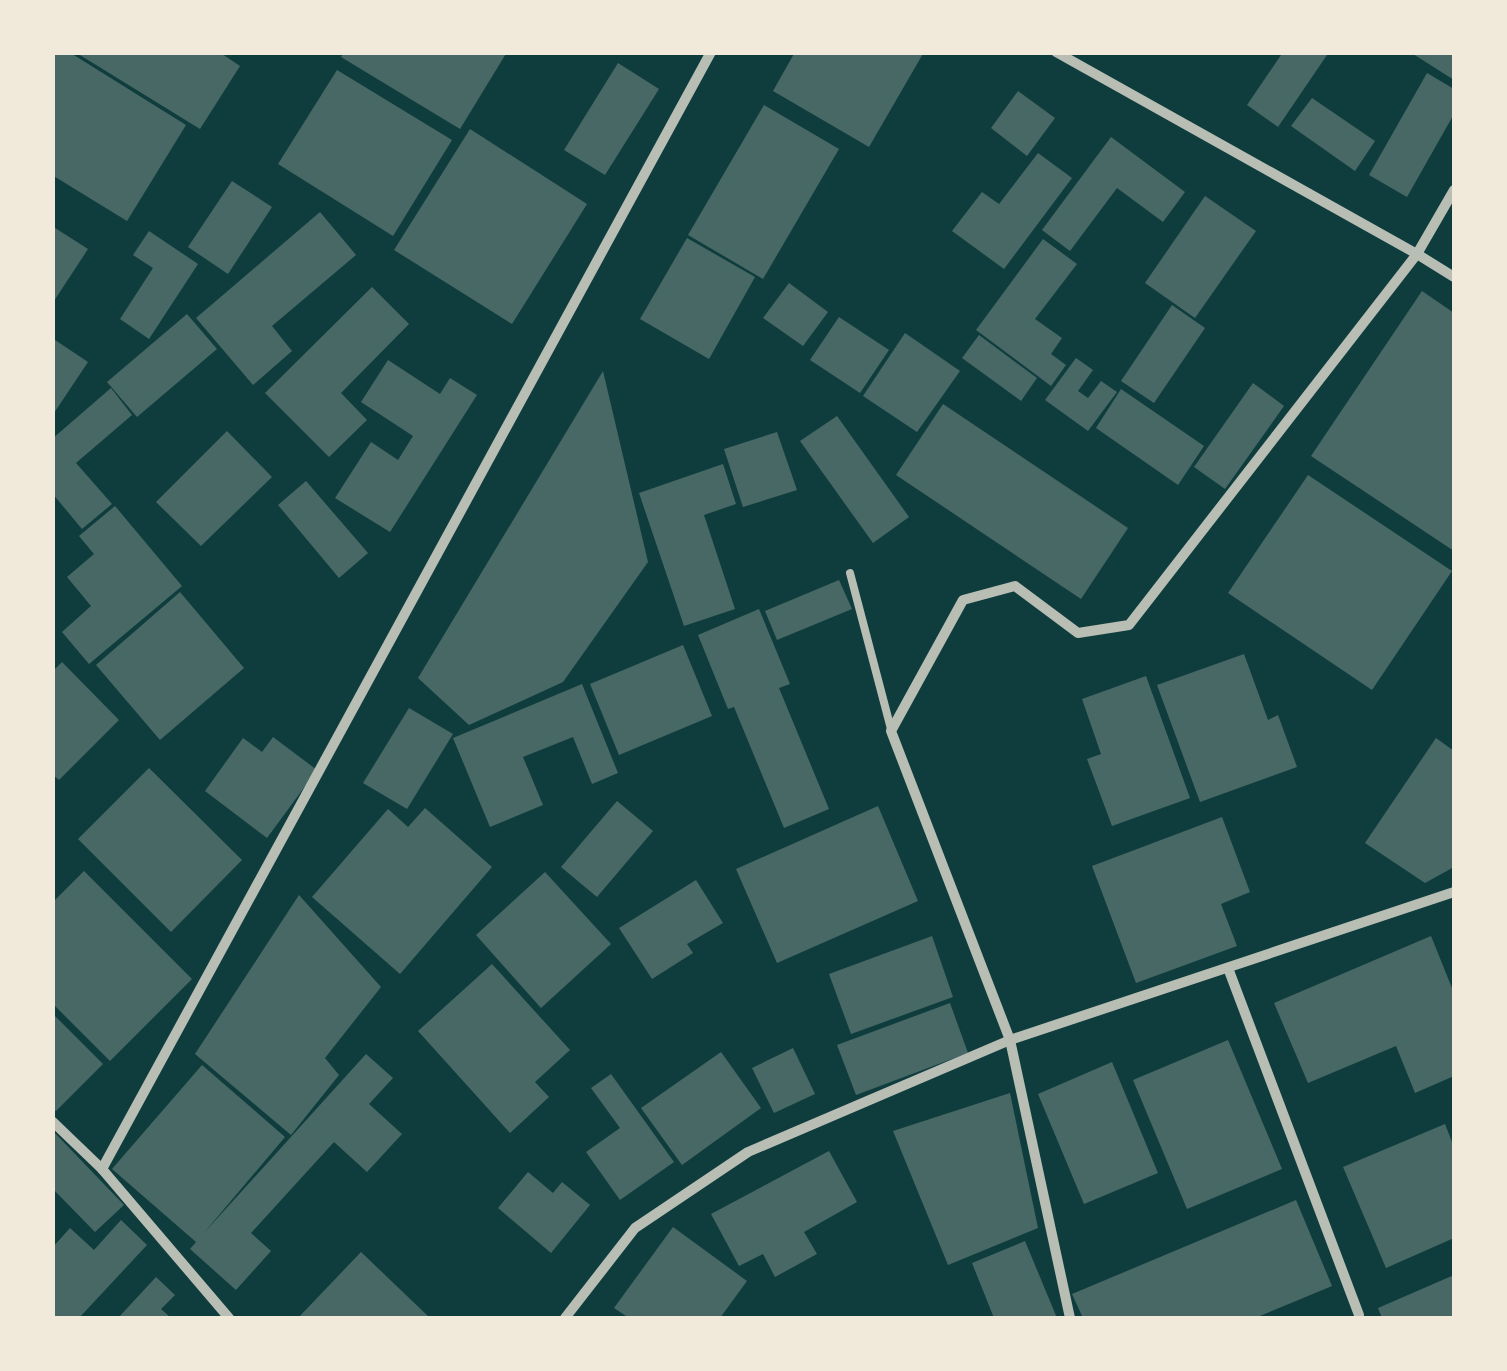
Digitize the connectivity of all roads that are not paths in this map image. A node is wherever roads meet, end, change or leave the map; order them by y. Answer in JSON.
{"nodes":[{"id":1,"x":711,"y":52,"type":"edge"},
{"id":2,"x":1056,"y":52,"type":"edge"},
{"id":3,"x":1454,"y":190,"type":"edge"},
{"id":4,"x":1417,"y":254,"type":"junction"},
{"id":5,"x":1454,"y":277,"type":"edge"},
{"id":6,"x":850,"y":574,"type":"dead end"},
{"id":7,"x":892,"y":731,"type":"junction"},
{"id":8,"x":1454,"y":892,"type":"edge"},
{"id":9,"x":1228,"y":968,"type":"junction"},
{"id":10,"x":1010,"y":1040,"type":"junction"},
{"id":11,"x":52,"y":1121,"type":"edge"},
{"id":12,"x":102,"y":1169,"type":"junction"},
{"id":13,"x":1360,"y":1315,"type":"dead end"},
{"id":14,"x":229,"y":1318,"type":"edge"},
{"id":15,"x":565,"y":1318,"type":"edge"},
{"id":16,"x":1070,"y":1318,"type":"edge"}],
"edges":[{"from":1,"to":12,"type":"street"},
{"from":2,"to":4,"type":"street"},
{"from":3,"to":4,"type":"street"},
{"from":4,"to":5,"type":"street"},
{"from":4,"to":7,"type":"street"},
{"from":6,"to":7,"type":"lane"},
{"from":7,"to":10,"type":"street"},
{"from":8,"to":9,"type":"street"},
{"from":9,"to":10,"type":"street"},
{"from":9,"to":13,"type":"street"},
{"from":10,"to":15,"type":"street"},
{"from":10,"to":16,"type":"street"},
{"from":11,"to":12,"type":"street"},
{"from":12,"to":14,"type":"street"}]}
